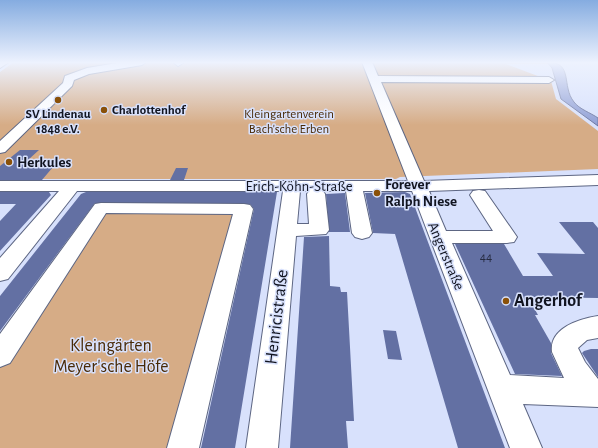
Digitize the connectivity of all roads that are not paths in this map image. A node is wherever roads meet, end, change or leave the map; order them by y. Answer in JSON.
{"nodes":[{"id":1,"x":68,"y":83,"type":"edge"},
{"id":2,"x":377,"y":83,"type":"edge"},
{"id":3,"x":0,"y":149,"type":"edge"},
{"id":4,"x":594,"y":184,"type":"edge"},
{"id":5,"x":73,"y":185,"type":"junction"},
{"id":6,"x":0,"y":186,"type":"edge"},
{"id":7,"x":292,"y":186,"type":"junction"},
{"id":8,"x":354,"y":186,"type":"junction"},
{"id":9,"x":417,"y":186,"type":"junction"},
{"id":10,"x":316,"y":194,"type":"dead end"},
{"id":11,"x":479,"y":195,"type":"dead end"},
{"id":12,"x":287,"y":230,"type":"junction"},
{"id":13,"x":362,"y":232,"type":"dead end"},
{"id":14,"x":438,"y":237,"type":"junction"},
{"id":15,"x":0,"y":273,"type":"edge"},
{"id":16,"x":598,"y":327,"type":"edge"},
{"id":17,"x":0,"y":355,"type":"edge"},
{"id":18,"x":501,"y":389,"type":"junction"},
{"id":19,"x":593,"y":393,"type":"edge"},
{"id":20,"x":183,"y":448,"type":"edge"},
{"id":21,"x":262,"y":448,"type":"edge"},
{"id":22,"x":526,"y":448,"type":"edge"}],
"edges":[{"from":1,"to":3,"type":"street"},
{"from":2,"to":9,"type":"street","name":"Angerstraße"},
{"from":4,"to":9,"type":"street","name":"Erich-Köhn-Straße"},
{"from":5,"to":6,"type":"street","name":"Erich-Köhn-Straße"},
{"from":5,"to":7,"type":"street","name":"Erich-Köhn-Straße"},
{"from":5,"to":15,"type":"street"},
{"from":7,"to":8,"type":"street","name":"Erich-Köhn-Straße"},
{"from":7,"to":12,"type":"street","name":"Henricistraße"},
{"from":8,"to":9,"type":"street","name":"Erich-Köhn-Straße"},
{"from":8,"to":13,"type":"street"},
{"from":9,"to":14,"type":"street","name":"Angerstraße"},
{"from":10,"to":12,"type":"street"},
{"from":11,"to":14,"type":"street"},
{"from":12,"to":21,"type":"street","name":"Henricistraße"},
{"from":14,"to":18,"type":"street","name":"Angerstraße"},
{"from":16,"to":19,"type":"street"},
{"from":17,"to":20,"type":"street"},
{"from":18,"to":19,"type":"street"},
{"from":18,"to":22,"type":"street","name":"Angerstraße"}]}
